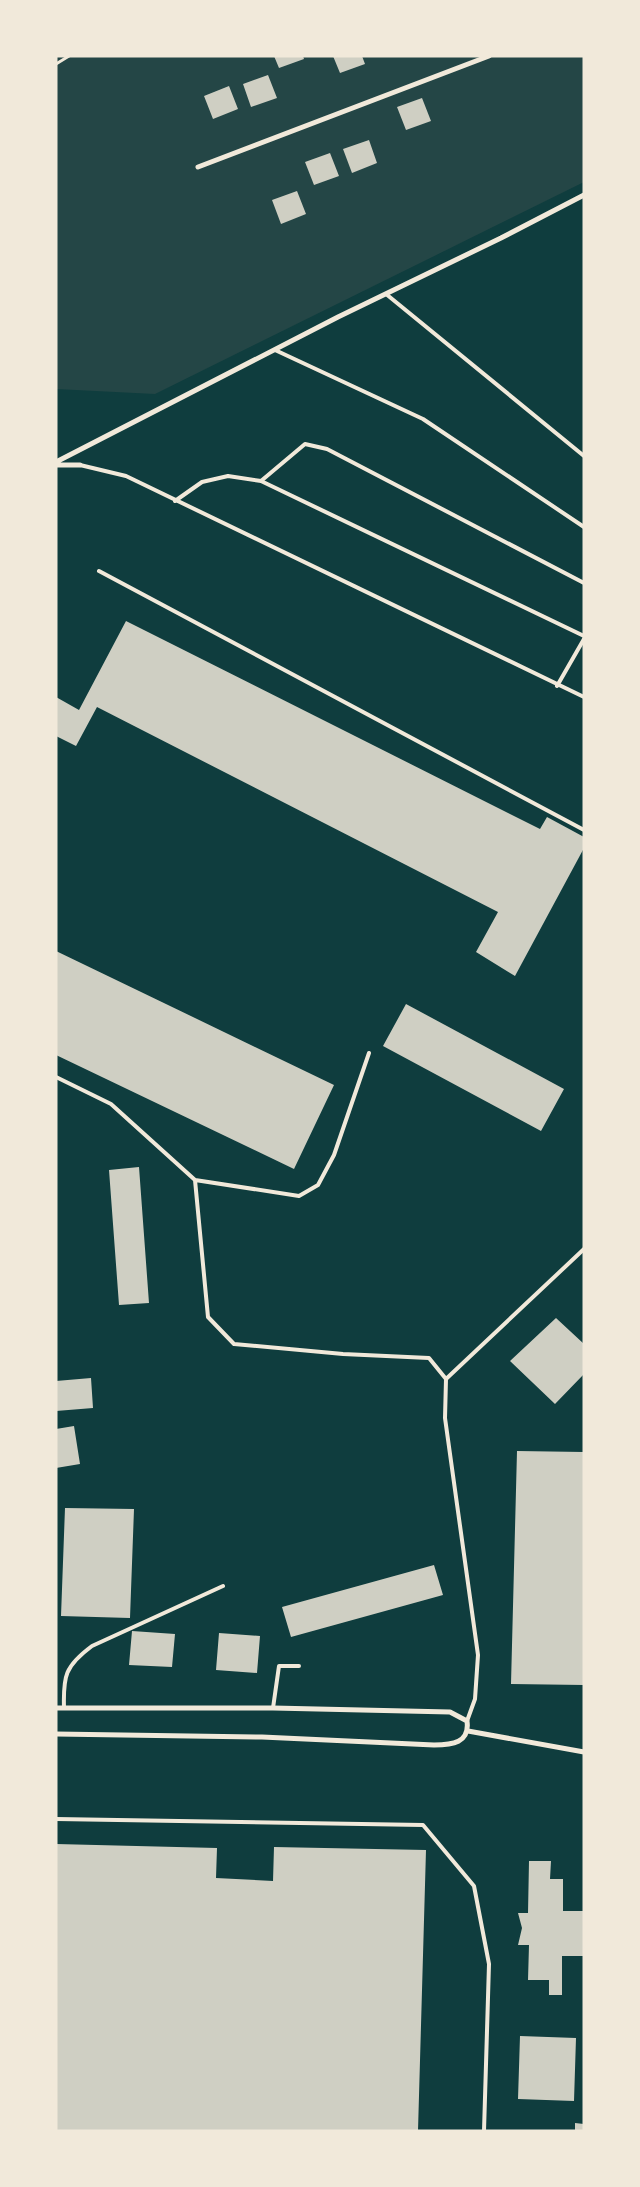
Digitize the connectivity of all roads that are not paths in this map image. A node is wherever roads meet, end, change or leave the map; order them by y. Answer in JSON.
{"nodes":[{"id":1,"x":489,"y":56,"type":"edge"},
{"id":2,"x":198,"y":167,"type":"dead end"},
{"id":3,"x":584,"y":195,"type":"edge"},
{"id":4,"x":386,"y":294,"type":"junction"},
{"id":5,"x":275,"y":350,"type":"junction"},
{"id":6,"x":584,"y":456,"type":"edge"},
{"id":7,"x":56,"y":463,"type":"edge"},
{"id":8,"x":80,"y":465,"type":"joint"},
{"id":9,"x":261,"y":481,"type":"junction"},
{"id":10,"x":175,"y":501,"type":"junction"},
{"id":11,"x":584,"y":527,"type":"edge"},
{"id":12,"x":99,"y":570,"type":"dead end"},
{"id":13,"x":584,"y":582,"type":"edge"},
{"id":14,"x":584,"y":638,"type":"edge"},
{"id":15,"x":557,"y":686,"type":"junction"},
{"id":16,"x":584,"y":698,"type":"edge"},
{"id":17,"x":584,"y":830,"type":"edge"},
{"id":18,"x":369,"y":1053,"type":"dead end"},
{"id":19,"x":56,"y":1077,"type":"edge"},
{"id":20,"x":195,"y":1180,"type":"junction"},
{"id":21,"x":584,"y":1249,"type":"edge"},
{"id":22,"x":446,"y":1379,"type":"junction"},
{"id":23,"x":223,"y":1586,"type":"dead end"},
{"id":24,"x":299,"y":1666,"type":"dead end"},
{"id":25,"x":56,"y":1708,"type":"edge"},
{"id":26,"x":64,"y":1708,"type":"junction"},
{"id":27,"x":273,"y":1708,"type":"junction"},
{"id":28,"x":467,"y":1721,"type":"junction"},
{"id":29,"x":468,"y":1731,"type":"junction"},
{"id":30,"x":56,"y":1734,"type":"edge"},
{"id":31,"x":584,"y":1752,"type":"edge"},
{"id":32,"x":56,"y":1819,"type":"edge"},
{"id":33,"x":484,"y":2131,"type":"edge"}],
"edges":[{"from":1,"to":2,"type":"street"},
{"from":3,"to":4,"type":"street"},
{"from":4,"to":5,"type":"street"},
{"from":4,"to":6,"type":"lane"},
{"from":5,"to":7,"type":"street"},
{"from":5,"to":11,"type":"lane"},
{"from":7,"to":8,"type":"street"},
{"from":8,"to":10,"type":"lane"},
{"from":9,"to":10,"type":"lane"},
{"from":9,"to":13,"type":"lane"},
{"from":9,"to":14,"type":"lane"},
{"from":10,"to":15,"type":"lane"},
{"from":12,"to":17,"type":"lane"},
{"from":14,"to":15,"type":"lane"},
{"from":15,"to":16,"type":"lane"},
{"from":18,"to":20,"type":"lane"},
{"from":19,"to":20,"type":"lane"},
{"from":20,"to":22,"type":"lane"},
{"from":21,"to":22,"type":"lane"},
{"from":22,"to":28,"type":"lane"},
{"from":23,"to":26,"type":"lane"},
{"from":24,"to":27,"type":"lane"},
{"from":25,"to":26,"type":"street"},
{"from":26,"to":27,"type":"street"},
{"from":27,"to":28,"type":"street"},
{"from":28,"to":29,"type":"street"},
{"from":29,"to":30,"type":"street"},
{"from":29,"to":31,"type":"street"},
{"from":32,"to":33,"type":"lane"}]}
